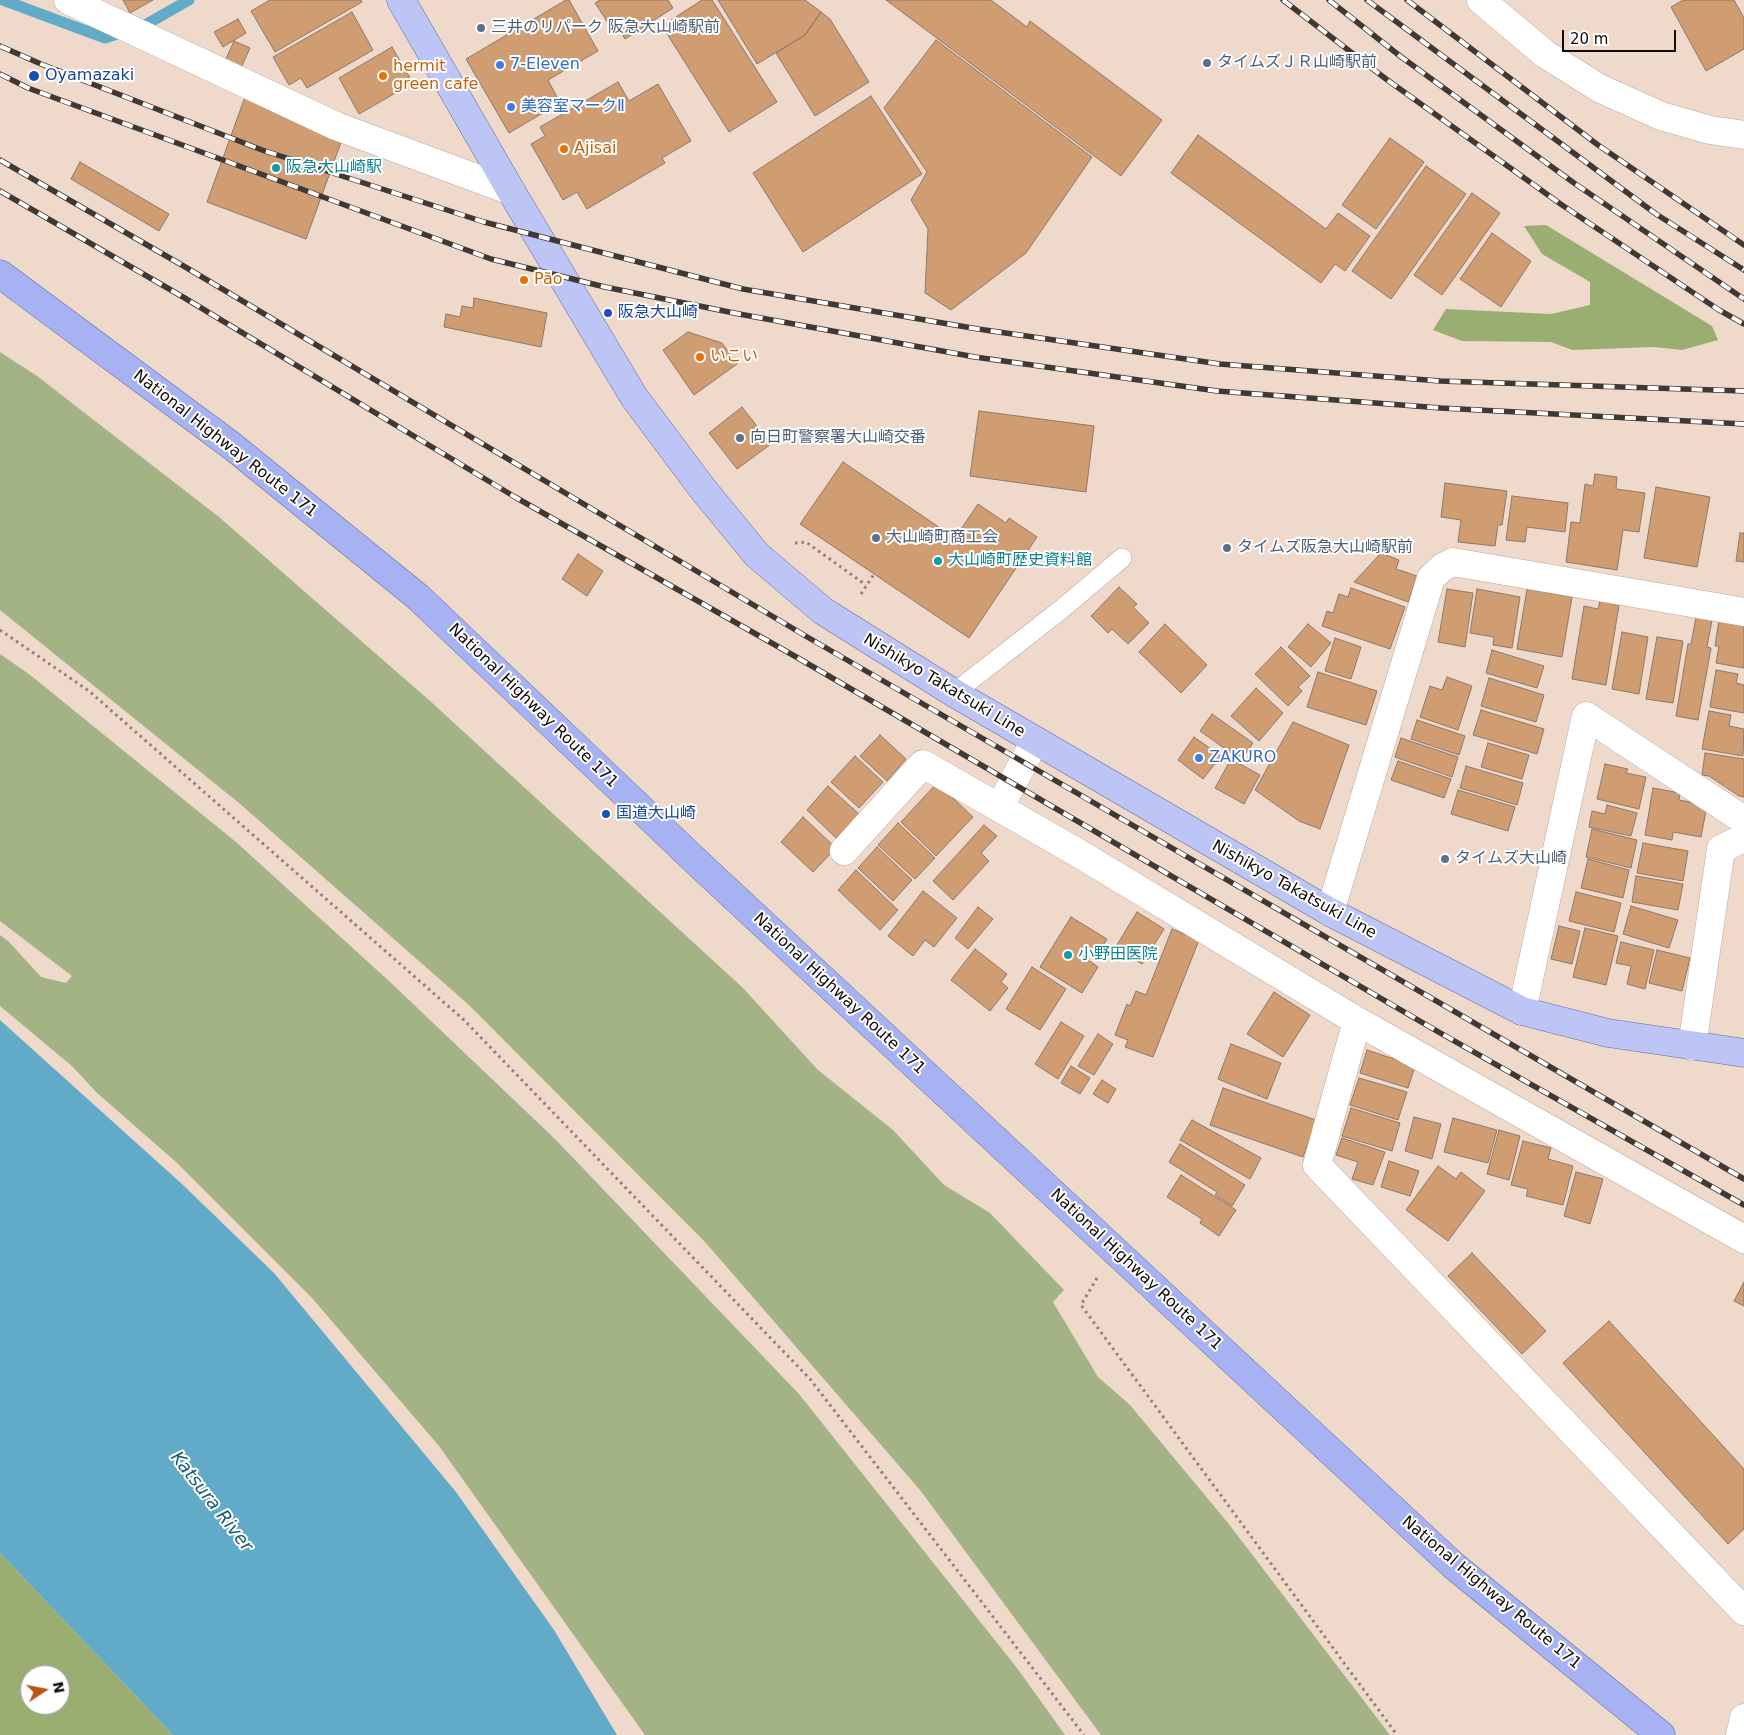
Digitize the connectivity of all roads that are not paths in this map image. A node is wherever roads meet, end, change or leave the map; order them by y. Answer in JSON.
{"nodes":[{"id":1,"x":68,"y":0,"type":"edge"},
{"id":2,"x":401,"y":0,"type":"edge"},
{"id":3,"x":1481,"y":0,"type":"edge"},
{"id":4,"x":1744,"y":135,"type":"edge"},
{"id":5,"x":511,"y":191,"type":"junction"},
{"id":6,"x":0,"y":274,"type":"edge"},
{"id":7,"x":1122,"y":558,"type":"dead end"},
{"id":8,"x":1744,"y":612,"type":"edge"},
{"id":9,"x":954,"y":693,"type":"junction"},
{"id":10,"x":1034,"y":741,"type":"junction"},
{"id":11,"x":999,"y":808,"type":"junction"},
{"id":12,"x":1744,"y":820,"type":"edge"},
{"id":13,"x":1744,"y":838,"type":"edge"},
{"id":14,"x":844,"y":851,"type":"dead end"},
{"id":15,"x":1330,"y":912,"type":"junction"},
{"id":16,"x":1522,"y":1011,"type":"junction"},
{"id":17,"x":1357,"y":1022,"type":"junction"},
{"id":18,"x":1692,"y":1046,"type":"junction"},
{"id":19,"x":1744,"y":1053,"type":"edge"},
{"id":20,"x":1744,"y":1239,"type":"edge"},
{"id":21,"x":1744,"y":1611,"type":"edge"},
{"id":22,"x":1744,"y":1718,"type":"edge"},
{"id":23,"x":1661,"y":1735,"type":"edge"},
{"id":24,"x":1740,"y":1735,"type":"edge"}],
"edges":[{"from":1,"to":5,"type":"street"},
{"from":2,"to":5,"type":"main road","name":"Nishikyo Takatsuki Line"},
{"from":3,"to":4,"type":"street"},
{"from":5,"to":9,"type":"main road","name":"Nishikyo Takatsuki Line"},
{"from":6,"to":23,"type":"highway","name":"National Highway Route 171"},
{"from":7,"to":9,"type":"lane"},
{"from":8,"to":15,"type":"street"},
{"from":9,"to":10,"type":"main road","name":"Nishikyo Takatsuki Line"},
{"from":10,"to":11,"type":"street"},
{"from":10,"to":15,"type":"main road","name":"Nishikyo Takatsuki Line"},
{"from":11,"to":14,"type":"street"},
{"from":11,"to":17,"type":"street"},
{"from":12,"to":16,"type":"street"},
{"from":13,"to":18,"type":"street"},
{"from":15,"to":16,"type":"main road","name":"Nishikyo Takatsuki Line"},
{"from":16,"to":18,"type":"main road","name":"Nishikyo Takatsuki Line"},
{"from":17,"to":20,"type":"street"},
{"from":17,"to":21,"type":"street"},
{"from":18,"to":19,"type":"main road","name":"Nishikyo Takatsuki Line"},
{"from":22,"to":24,"type":"street"}]}
